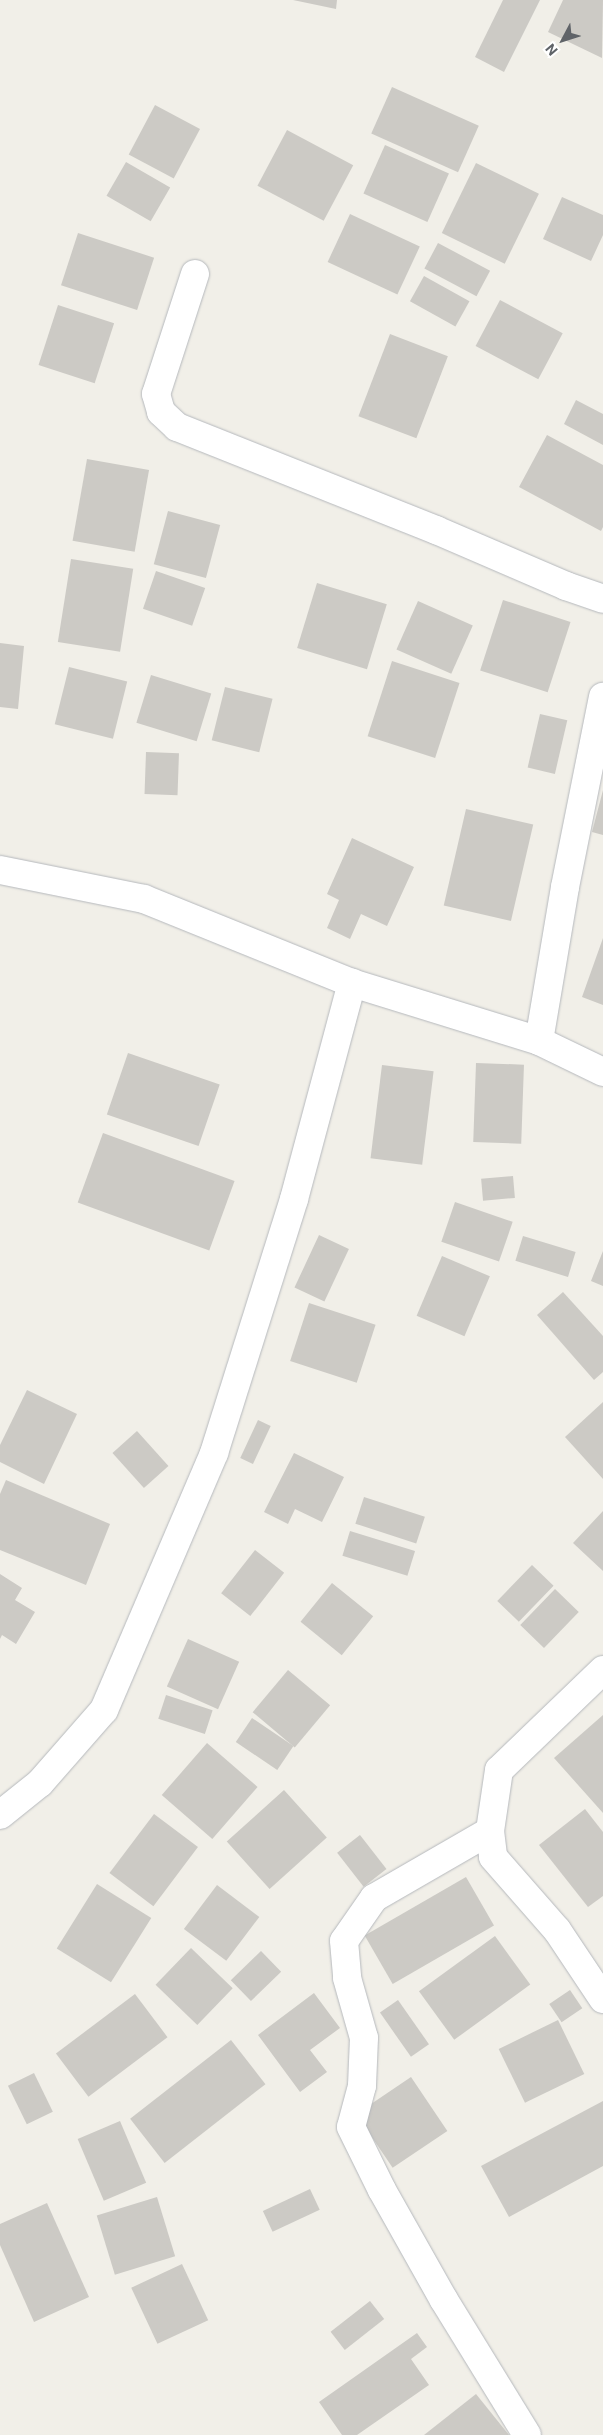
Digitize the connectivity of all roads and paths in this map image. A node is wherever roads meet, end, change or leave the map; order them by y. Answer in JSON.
{"nodes":[{"id":1,"x":195,"y":274,"type":"dead end"},
{"id":2,"x":603,"y":599,"type":"edge"},
{"id":3,"x":603,"y":698,"type":"edge"},
{"id":4,"x":0,"y":870,"type":"edge"},
{"id":5,"x":352,"y":982,"type":"junction"},
{"id":6,"x":539,"y":1041,"type":"junction"},
{"id":7,"x":603,"y":1072,"type":"edge"},
{"id":8,"x":603,"y":1670,"type":"edge"},
{"id":9,"x":0,"y":1815,"type":"edge"},
{"id":10,"x":490,"y":1831,"type":"junction"},
{"id":11,"x":603,"y":1999,"type":"edge"},
{"id":12,"x":527,"y":2435,"type":"edge"}],
"edges":[{"from":1,"to":2,"type":"street"},
{"from":3,"to":6,"type":"street"},
{"from":4,"to":5,"type":"street"},
{"from":5,"to":6,"type":"street"},
{"from":5,"to":9,"type":"street"},
{"from":6,"to":7,"type":"street"},
{"from":8,"to":10,"type":"street"},
{"from":10,"to":11,"type":"street"},
{"from":10,"to":12,"type":"street"}]}
